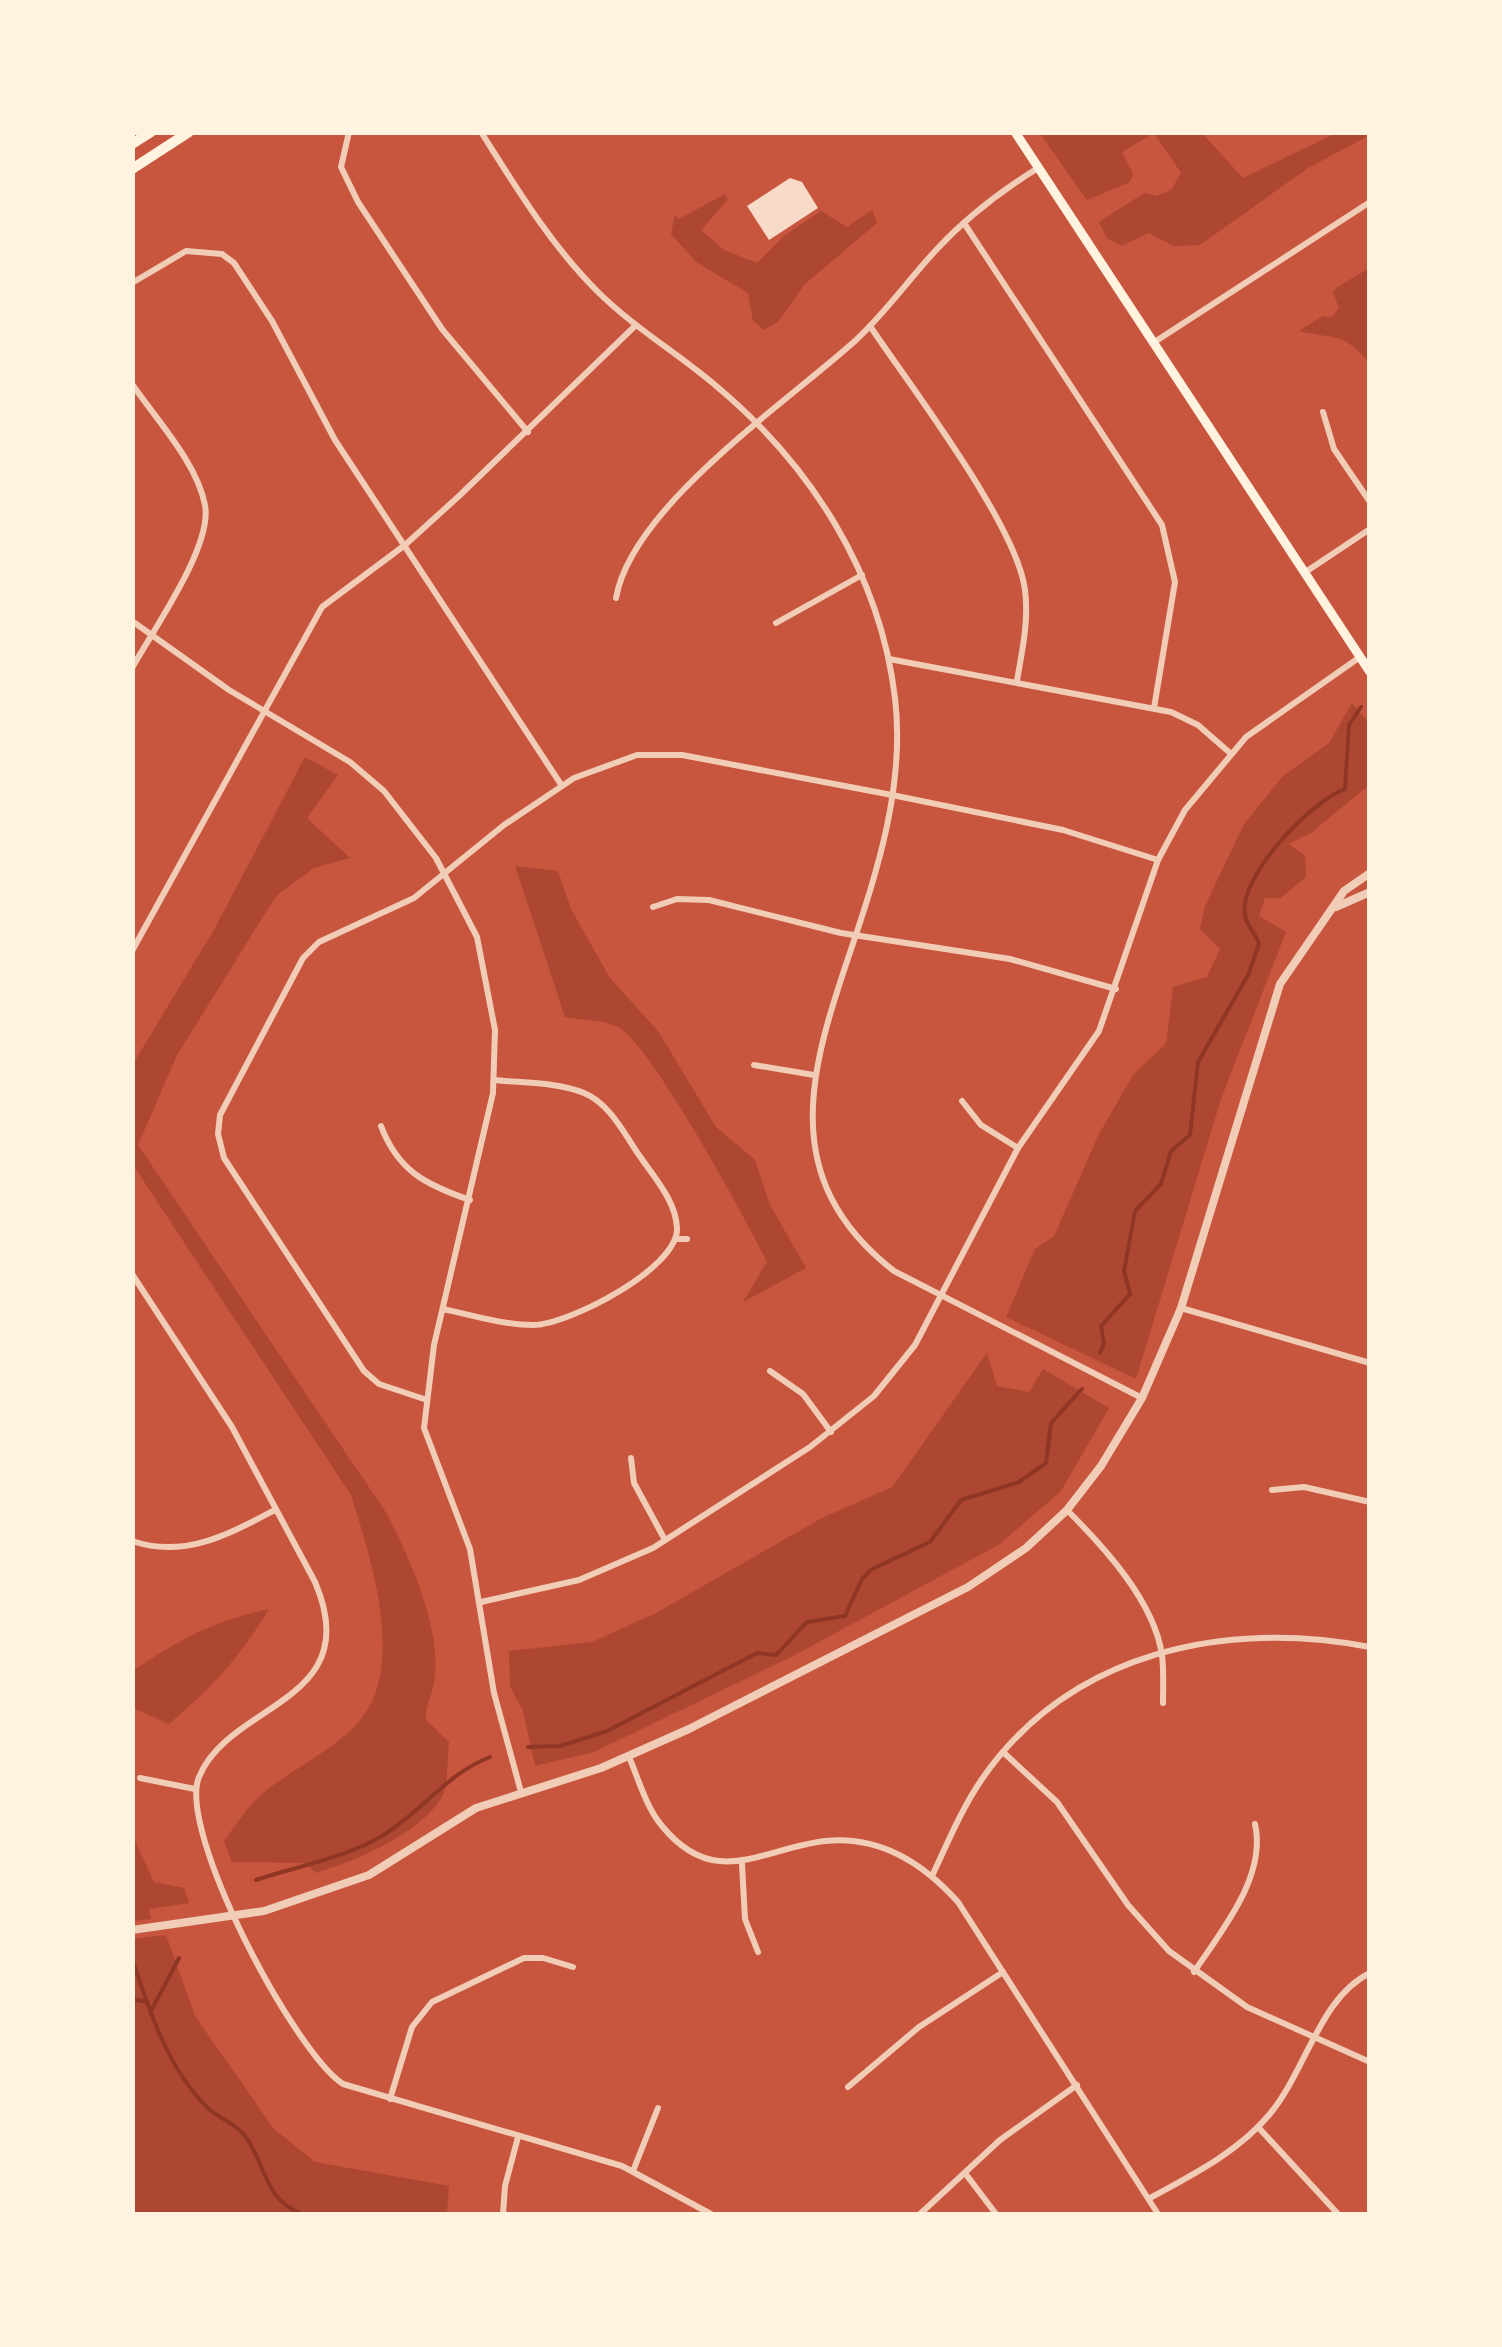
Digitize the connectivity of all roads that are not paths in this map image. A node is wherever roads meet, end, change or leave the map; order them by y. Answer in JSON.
{"nodes":[{"id":1,"x":150,"y":132,"type":"edge"},
{"id":2,"x":188,"y":132,"type":"edge"},
{"id":3,"x":349,"y":132,"type":"edge"},
{"id":4,"x":481,"y":132,"type":"edge"},
{"id":5,"x":1015,"y":132,"type":"edge"},
{"id":6,"x":132,"y":144,"type":"edge"},
{"id":7,"x":1038,"y":168,"type":"junction"},
{"id":8,"x":132,"y":169,"type":"edge"},
{"id":9,"x":1370,"y":202,"type":"edge"},
{"id":10,"x":964,"y":223,"type":"junction"},
{"id":11,"x":132,"y":283,"type":"edge"},
{"id":12,"x":636,"y":325,"type":"junction"},
{"id":13,"x":870,"y":326,"type":"junction"},
{"id":14,"x":1153,"y":342,"type":"junction"},
{"id":15,"x":132,"y":384,"type":"edge"},
{"id":16,"x":1323,"y":412,"type":"dead end"},
{"id":17,"x":756,"y":423,"type":"junction"},
{"id":18,"x":528,"y":432,"type":"junction"},
{"id":19,"x":1370,"y":502,"type":"edge"},
{"id":20,"x":1370,"y":529,"type":"edge"},
{"id":21,"x":404,"y":546,"type":"junction"},
{"id":22,"x":1304,"y":572,"type":"junction"},
{"id":23,"x":862,"y":575,"type":"junction"},
{"id":24,"x":616,"y":598,"type":"dead end"},
{"id":25,"x":132,"y":621,"type":"edge"},
{"id":26,"x":776,"y":623,"type":"dead end"},
{"id":27,"x":150,"y":635,"type":"junction"},
{"id":28,"x":1360,"y":657,"type":"junction"},
{"id":29,"x":889,"y":659,"type":"junction"},
{"id":30,"x":132,"y":668,"type":"edge"},
{"id":31,"x":1370,"y":672,"type":"edge"},
{"id":32,"x":1017,"y":681,"type":"junction"},
{"id":33,"x":1154,"y":708,"type":"junction"},
{"id":34,"x":264,"y":712,"type":"junction"},
{"id":35,"x":1230,"y":753,"type":"junction"},
{"id":36,"x":562,"y":786,"type":"junction"},
{"id":37,"x":892,"y":795,"type":"junction"},
{"id":38,"x":1158,"y":860,"type":"junction"},
{"id":39,"x":1370,"y":872,"type":"edge"},
{"id":40,"x":446,"y":874,"type":"junction"},
{"id":41,"x":1370,"y":892,"type":"edge"},
{"id":42,"x":653,"y":907,"type":"dead end"},
{"id":43,"x":1336,"y":907,"type":"junction"},
{"id":44,"x":855,"y":935,"type":"junction"},
{"id":45,"x":132,"y":951,"type":"edge"},
{"id":46,"x":1116,"y":989,"type":"junction"},
{"id":47,"x":754,"y":1065,"type":"dead end"},
{"id":48,"x":814,"y":1076,"type":"junction"},
{"id":49,"x":494,"y":1080,"type":"junction"},
{"id":50,"x":962,"y":1102,"type":"dead end"},
{"id":51,"x":381,"y":1126,"type":"dead end"},
{"id":52,"x":1018,"y":1148,"type":"junction"},
{"id":53,"x":470,"y":1200,"type":"junction"},
{"id":54,"x":676,"y":1239,"type":"junction"},
{"id":55,"x":687,"y":1239,"type":"dead end"},
{"id":56,"x":132,"y":1274,"type":"edge"},
{"id":57,"x":942,"y":1296,"type":"junction"},
{"id":58,"x":443,"y":1308,"type":"junction"},
{"id":59,"x":1181,"y":1308,"type":"junction"},
{"id":60,"x":1370,"y":1363,"type":"edge"},
{"id":61,"x":770,"y":1371,"type":"dead end"},
{"id":62,"x":1142,"y":1398,"type":"junction"},
{"id":63,"x":424,"y":1399,"type":"junction"},
{"id":64,"x":831,"y":1432,"type":"junction"},
{"id":65,"x":631,"y":1458,"type":"dead end"},
{"id":66,"x":1272,"y":1490,"type":"dead end"},
{"id":67,"x":1370,"y":1502,"type":"edge"},
{"id":68,"x":275,"y":1510,"type":"junction"},
{"id":69,"x":1067,"y":1510,"type":"junction"},
{"id":70,"x":665,"y":1540,"type":"junction"},
{"id":71,"x":132,"y":1541,"type":"edge"},
{"id":72,"x":481,"y":1602,"type":"junction"},
{"id":73,"x":1370,"y":1647,"type":"edge"},
{"id":74,"x":1162,"y":1653,"type":"junction"},
{"id":75,"x":1163,"y":1704,"type":"dead end"},
{"id":76,"x":1004,"y":1752,"type":"junction"},
{"id":77,"x":629,"y":1757,"type":"junction"},
{"id":78,"x":140,"y":1778,"type":"dead end"},
{"id":79,"x":195,"y":1789,"type":"junction"},
{"id":80,"x":521,"y":1792,"type":"junction"},
{"id":81,"x":1254,"y":1824,"type":"dead end"},
{"id":82,"x":742,"y":1864,"type":"junction"},
{"id":83,"x":933,"y":1874,"type":"junction"},
{"id":84,"x":236,"y":1917,"type":"junction"},
{"id":85,"x":137,"y":1930,"type":"edge"},
{"id":86,"x":758,"y":1952,"type":"dead end"},
{"id":87,"x":573,"y":1967,"type":"dead end"},
{"id":88,"x":1003,"y":1972,"type":"junction"},
{"id":89,"x":1194,"y":1972,"type":"junction"},
{"id":90,"x":1370,"y":1973,"type":"edge"},
{"id":91,"x":1317,"y":2037,"type":"junction"},
{"id":92,"x":1370,"y":2062,"type":"edge"},
{"id":93,"x":1077,"y":2085,"type":"junction"},
{"id":94,"x":848,"y":2087,"type":"dead end"},
{"id":95,"x":390,"y":2099,"type":"junction"},
{"id":96,"x":658,"y":2108,"type":"dead end"},
{"id":97,"x":1258,"y":2126,"type":"junction"},
{"id":98,"x":518,"y":2137,"type":"junction"},
{"id":99,"x":633,"y":2171,"type":"junction"},
{"id":100,"x":965,"y":2173,"type":"junction"},
{"id":101,"x":1150,"y":2198,"type":"junction"},
{"id":102,"x":504,"y":2214,"type":"edge"},
{"id":103,"x":711,"y":2214,"type":"edge"},
{"id":104,"x":920,"y":2214,"type":"edge"},
{"id":105,"x":996,"y":2214,"type":"edge"},
{"id":106,"x":1158,"y":2214,"type":"edge"},
{"id":107,"x":1338,"y":2214,"type":"edge"}],
"edges":[{"from":1,"to":6,"type":"main road"},
{"from":2,"to":8,"type":"main road"},
{"from":3,"to":18,"type":"street"},
{"from":4,"to":12,"type":"street"},
{"from":5,"to":7,"type":"main road"},
{"from":7,"to":10,"type":"street"},
{"from":7,"to":14,"type":"main road"},
{"from":9,"to":14,"type":"street"},
{"from":10,"to":13,"type":"street"},
{"from":10,"to":33,"type":"street"},
{"from":11,"to":21,"type":"street"},
{"from":12,"to":17,"type":"street"},
{"from":12,"to":18,"type":"street"},
{"from":13,"to":17,"type":"street"},
{"from":13,"to":32,"type":"street"},
{"from":14,"to":22,"type":"main road"},
{"from":15,"to":27,"type":"street"},
{"from":16,"to":19,"type":"street"},
{"from":17,"to":23,"type":"street"},
{"from":17,"to":24,"type":"street"},
{"from":18,"to":21,"type":"street"},
{"from":20,"to":22,"type":"street"},
{"from":21,"to":34,"type":"street"},
{"from":21,"to":36,"type":"street"},
{"from":22,"to":28,"type":"main road"},
{"from":23,"to":26,"type":"street"},
{"from":23,"to":29,"type":"street"},
{"from":25,"to":27,"type":"street"},
{"from":27,"to":30,"type":"street"},
{"from":27,"to":34,"type":"street"},
{"from":28,"to":31,"type":"main road"},
{"from":28,"to":35,"type":"street"},
{"from":29,"to":32,"type":"street"},
{"from":29,"to":37,"type":"street"},
{"from":32,"to":33,"type":"street"},
{"from":33,"to":35,"type":"street"},
{"from":34,"to":40,"type":"street"},
{"from":34,"to":45,"type":"street"},
{"from":35,"to":38,"type":"street"},
{"from":36,"to":37,"type":"street"},
{"from":36,"to":40,"type":"street"},
{"from":37,"to":38,"type":"street"},
{"from":37,"to":44,"type":"street"},
{"from":38,"to":46,"type":"street"},
{"from":39,"to":43,"type":"street"},
{"from":40,"to":49,"type":"street"},
{"from":40,"to":63,"type":"street"},
{"from":41,"to":43,"type":"street"},
{"from":42,"to":44,"type":"street"},
{"from":43,"to":59,"type":"street"},
{"from":44,"to":46,"type":"street"},
{"from":44,"to":48,"type":"street"},
{"from":46,"to":52,"type":"street"},
{"from":47,"to":48,"type":"street"},
{"from":48,"to":57,"type":"street"},
{"from":49,"to":53,"type":"street"},
{"from":49,"to":54,"type":"street"},
{"from":50,"to":52,"type":"street"},
{"from":51,"to":53,"type":"street"},
{"from":52,"to":57,"type":"street"},
{"from":53,"to":58,"type":"street"},
{"from":54,"to":55,"type":"street"},
{"from":54,"to":58,"type":"street"},
{"from":56,"to":68,"type":"street"},
{"from":57,"to":62,"type":"street"},
{"from":57,"to":64,"type":"street"},
{"from":58,"to":63,"type":"street"},
{"from":59,"to":60,"type":"street"},
{"from":59,"to":62,"type":"street"},
{"from":61,"to":64,"type":"street"},
{"from":62,"to":69,"type":"street"},
{"from":63,"to":72,"type":"street"},
{"from":64,"to":70,"type":"street"},
{"from":65,"to":70,"type":"street"},
{"from":66,"to":67,"type":"street"},
{"from":68,"to":71,"type":"street"},
{"from":68,"to":79,"type":"street"},
{"from":69,"to":74,"type":"street"},
{"from":69,"to":77,"type":"street"},
{"from":70,"to":72,"type":"street"},
{"from":72,"to":80,"type":"street"},
{"from":73,"to":74,"type":"street"},
{"from":74,"to":75,"type":"street"},
{"from":74,"to":76,"type":"street"},
{"from":76,"to":83,"type":"street"},
{"from":76,"to":89,"type":"street"},
{"from":77,"to":80,"type":"street"},
{"from":77,"to":82,"type":"street"},
{"from":78,"to":79,"type":"street"},
{"from":79,"to":84,"type":"street"},
{"from":80,"to":84,"type":"street"},
{"from":81,"to":89,"type":"street"},
{"from":82,"to":83,"type":"street"},
{"from":82,"to":86,"type":"street"},
{"from":83,"to":88,"type":"street"},
{"from":84,"to":85,"type":"street"},
{"from":84,"to":95,"type":"street"},
{"from":87,"to":95,"type":"street"},
{"from":88,"to":93,"type":"street"},
{"from":88,"to":94,"type":"street"},
{"from":89,"to":91,"type":"street"},
{"from":90,"to":91,"type":"street"},
{"from":91,"to":92,"type":"street"},
{"from":91,"to":97,"type":"street"},
{"from":93,"to":100,"type":"street"},
{"from":93,"to":101,"type":"street"},
{"from":95,"to":98,"type":"street"},
{"from":96,"to":99,"type":"street"},
{"from":97,"to":101,"type":"street"},
{"from":97,"to":107,"type":"street"},
{"from":98,"to":99,"type":"street"},
{"from":98,"to":102,"type":"street"},
{"from":99,"to":103,"type":"street"},
{"from":100,"to":104,"type":"street"},
{"from":100,"to":105,"type":"street"},
{"from":101,"to":106,"type":"street"}]}
